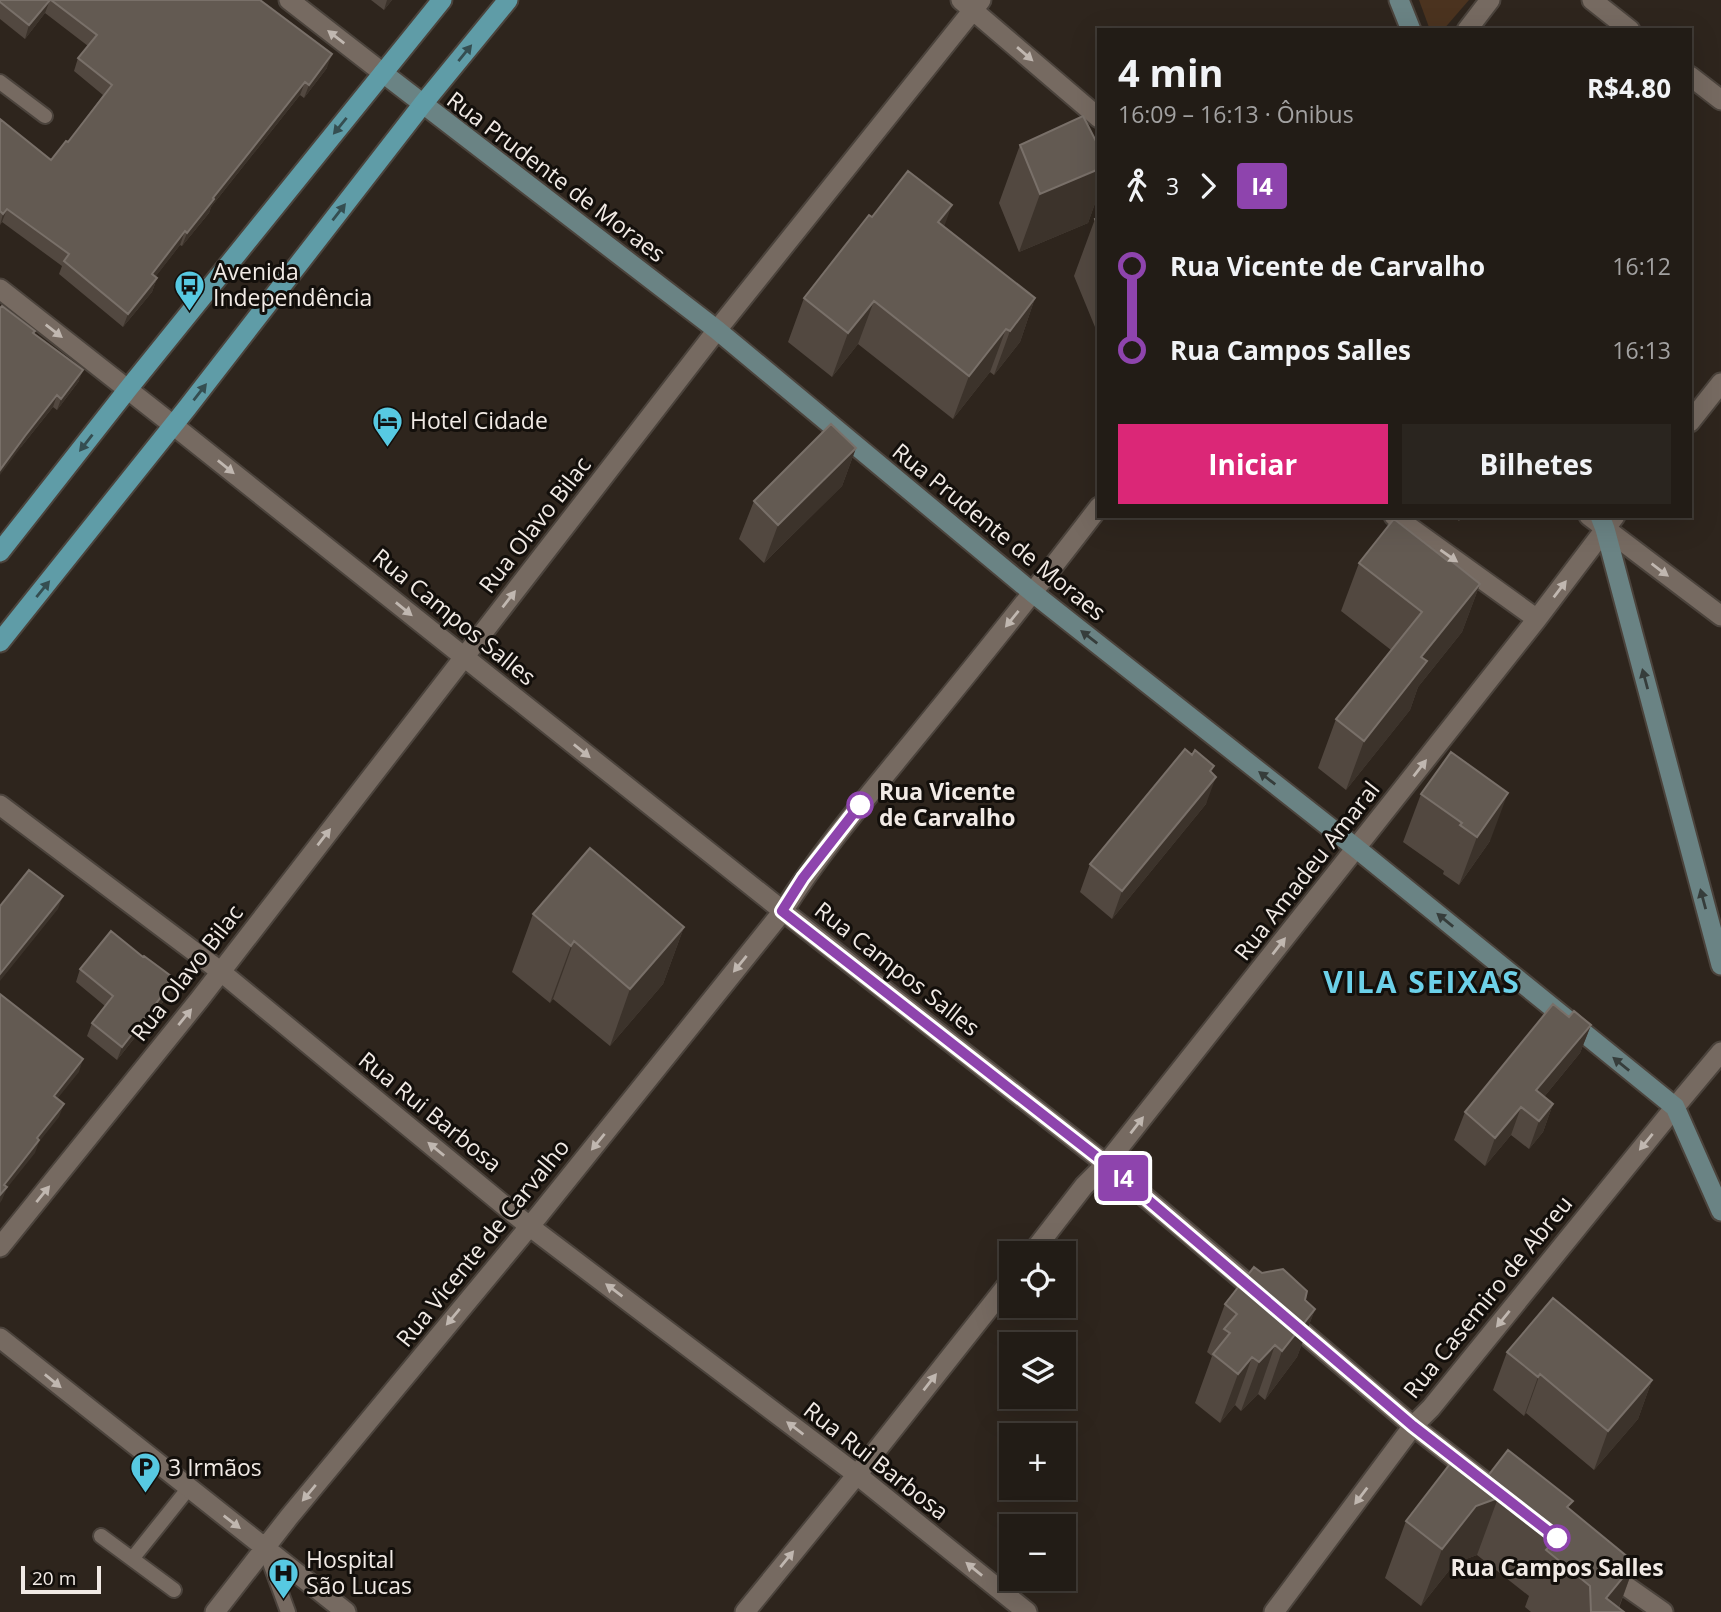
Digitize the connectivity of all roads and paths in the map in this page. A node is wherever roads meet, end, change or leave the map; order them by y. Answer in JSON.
{"nodes":[{"id":1,"x":289,"y":0,"type":"edge"},
{"id":2,"x":442,"y":0,"type":"edge"},
{"id":3,"x":508,"y":0,"type":"edge"},
{"id":4,"x":1399,"y":0,"type":"edge"},
{"id":5,"x":1490,"y":0,"type":"edge"},
{"id":6,"x":1592,"y":0,"type":"edge"},
{"id":7,"x":972,"y":3,"type":"edge"},
{"id":8,"x":1411,"y":28,"type":"edge"},
{"id":9,"x":1468,"y":28,"type":"edge"},
{"id":10,"x":1627,"y":28,"type":"edge"},
{"id":11,"x":383,"y":73,"type":"junction"},
{"id":12,"x":1692,"y":78,"type":"edge"},
{"id":13,"x":0,"y":82,"type":"edge"},
{"id":14,"x":1721,"y":100,"type":"edge"},
{"id":15,"x":422,"y":105,"type":"junction"},
{"id":16,"x":45,"y":116,"type":"dead end"},
{"id":17,"x":1097,"y":116,"type":"edge"},
{"id":18,"x":0,"y":289,"type":"edge"},
{"id":19,"x":717,"y":330,"type":"junction"},
{"id":20,"x":1721,"y":383,"type":"edge"},
{"id":21,"x":128,"y":389,"type":"junction"},
{"id":22,"x":1692,"y":419,"type":"edge"},
{"id":23,"x":173,"y":425,"type":"junction"},
{"id":24,"x":1097,"y":511,"type":"edge"},
{"id":25,"x":1397,"y":518,"type":"edge"},
{"id":26,"x":1607,"y":521,"type":"edge"},
{"id":27,"x":0,"y":552,"type":"edge"},
{"id":28,"x":1033,"y":593,"type":"junction"},
{"id":29,"x":1721,"y":616,"type":"edge"},
{"id":30,"x":1537,"y":619,"type":"junction"},
{"id":31,"x":0,"y":642,"type":"edge"},
{"id":32,"x":464,"y":656,"type":"junction"},
{"id":33,"x":0,"y":805,"type":"edge"},
{"id":34,"x":1356,"y":849,"type":"junction"},
{"id":35,"x":782,"y":911,"type":"junction"},
{"id":36,"x":1721,"y":965,"type":"edge"},
{"id":37,"x":220,"y":971,"type":"junction"},
{"id":38,"x":1721,"y":1052,"type":"edge"},
{"id":39,"x":1675,"y":1107,"type":"junction"},
{"id":40,"x":1106,"y":1164,"type":"junction"},
{"id":41,"x":1721,"y":1211,"type":"edge"},
{"id":42,"x":529,"y":1226,"type":"junction"},
{"id":43,"x":1041,"y":1241,"type":"edge"},
{"id":44,"x":0,"y":1247,"type":"edge"},
{"id":45,"x":999,"y":1295,"type":"edge"},
{"id":46,"x":0,"y":1338,"type":"edge"},
{"id":47,"x":1413,"y":1426,"type":"junction"},
{"id":48,"x":856,"y":1475,"type":"junction"},
{"id":49,"x":188,"y":1489,"type":"junction"},
{"id":50,"x":1516,"y":1506,"type":"edge"},
{"id":51,"x":101,"y":1536,"type":"dead end"},
{"id":52,"x":265,"y":1548,"type":"junction"},
{"id":53,"x":132,"y":1559,"type":"junction"},
{"id":54,"x":1589,"y":1560,"type":"edge"},
{"id":55,"x":174,"y":1590,"type":"dead end"},
{"id":56,"x":215,"y":1612,"type":"edge"},
{"id":57,"x":288,"y":1612,"type":"edge"},
{"id":58,"x":346,"y":1612,"type":"edge"},
{"id":59,"x":744,"y":1612,"type":"edge"},
{"id":60,"x":1027,"y":1612,"type":"edge"},
{"id":61,"x":1274,"y":1612,"type":"edge"},
{"id":62,"x":1663,"y":1612,"type":"edge"}],
"edges":[{"from":11,"to":1,"type":"street","name":"Rua Prudente de Moraes","one_way":true},
{"from":2,"to":11,"type":"main road"},
{"from":15,"to":3,"type":"main road","one_way":true},
{"from":4,"to":8,"type":"main road"},
{"from":5,"to":9,"type":"street"},
{"from":6,"to":10,"type":"street"},
{"from":7,"to":17,"type":"street","one_way":true},
{"from":7,"to":19,"type":"street","name":"Rua Olavo Bilac"},
{"from":11,"to":15,"type":"main road","name":"Rua Prudente de Moraes"},
{"from":11,"to":21,"type":"main road","one_way":true},
{"from":12,"to":14,"type":"street"},
{"from":13,"to":16,"type":"lane"},
{"from":15,"to":19,"type":"main road","name":"Rua Prudente de Moraes"},
{"from":23,"to":15,"type":"main road","one_way":true},
{"from":18,"to":21,"type":"street","name":"Rua Campos Salles","one_way":true},
{"from":19,"to":28,"type":"main road","name":"Rua Prudente de Moraes"},
{"from":32,"to":19,"type":"street","name":"Rua Olavo Bilac","one_way":true},
{"from":20,"to":22,"type":"street"},
{"from":21,"to":23,"type":"street","name":"Rua Campos Salles"},
{"from":21,"to":27,"type":"main road","one_way":true},
{"from":31,"to":23,"type":"main road","one_way":true},
{"from":23,"to":32,"type":"street","name":"Rua Campos Salles","one_way":true},
{"from":24,"to":28,"type":"street","name":"Rua Vicente de Carvalho"},
{"from":25,"to":30,"type":"street","one_way":true},
{"from":26,"to":29,"type":"street","one_way":true},
{"from":30,"to":26,"type":"street","name":"Rua Amadeu Amaral","one_way":true},
{"from":36,"to":26,"type":"main road","one_way":true},
{"from":34,"to":28,"type":"main road","name":"Rua Prudente de Moraes","one_way":true},
{"from":28,"to":35,"type":"street","name":"Rua Vicente de Carvalho","one_way":true},
{"from":34,"to":30,"type":"street","name":"Rua Amadeu Amaral","one_way":true},
{"from":32,"to":35,"type":"street","name":"Rua Campos Salles","one_way":true},
{"from":37,"to":32,"type":"street","name":"Rua Olavo Bilac","one_way":true},
{"from":33,"to":37,"type":"street","name":"Rua Rui Barbosa"},
{"from":39,"to":34,"type":"main road","name":"Rua Prudente de Moraes","one_way":true},
{"from":40,"to":34,"type":"street","name":"Rua Amadeu Amaral","one_way":true},
{"from":35,"to":40,"type":"street","name":"Rua Campos Salles"},
{"from":35,"to":42,"type":"street","name":"Rua Vicente de Carvalho","one_way":true},
{"from":42,"to":37,"type":"street","name":"Rua Rui Barbosa","one_way":true},
{"from":44,"to":37,"type":"street","name":"Rua Olavo Bilac","one_way":true},
{"from":38,"to":39,"type":"street","name":"Rua Casemiro de Abreu"},
{"from":39,"to":41,"type":"main road"},
{"from":39,"to":47,"type":"street","name":"Rua Casemiro de Abreu","one_way":true},
{"from":40,"to":43,"type":"street","name":"Rua Amadeu Amaral"},
{"from":40,"to":47,"type":"street","name":"Rua Campos Salles"},
{"from":48,"to":42,"type":"street","name":"Rua Rui Barbosa","one_way":true},
{"from":42,"to":52,"type":"street","name":"Rua Vicente de Carvalho","one_way":true},
{"from":48,"to":45,"type":"street","one_way":true},
{"from":46,"to":49,"type":"street","one_way":true},
{"from":47,"to":50,"type":"street","name":"Rua Campos Salles"},
{"from":47,"to":61,"type":"street","name":"Rua Casemiro de Abreu","one_way":true},
{"from":59,"to":48,"type":"street","one_way":true},
{"from":60,"to":48,"type":"street","name":"Rua Rui Barbosa","one_way":true},
{"from":49,"to":52,"type":"street","one_way":true},
{"from":49,"to":53,"type":"lane"},
{"from":51,"to":53,"type":"lane"},
{"from":52,"to":56,"type":"street","name":"Rua Vicente de Carvalho"},
{"from":52,"to":57,"type":"lane"},
{"from":52,"to":58,"type":"street"},
{"from":53,"to":55,"type":"lane"},
{"from":54,"to":62,"type":"street"}]}
